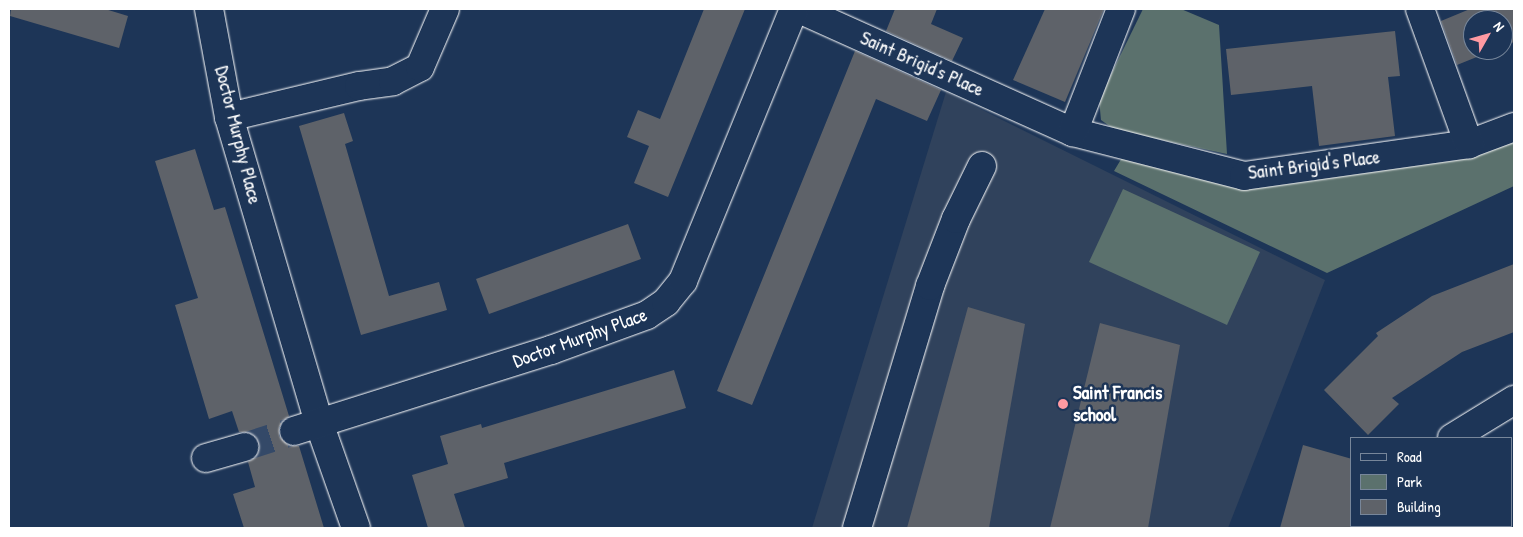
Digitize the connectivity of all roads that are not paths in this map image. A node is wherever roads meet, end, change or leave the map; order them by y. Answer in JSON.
{"nodes":[{"id":1,"x":209,"y":9,"type":"edge"},
{"id":2,"x":444,"y":9,"type":"edge"},
{"id":3,"x":1121,"y":9,"type":"edge"},
{"id":4,"x":1420,"y":9,"type":"edge"},
{"id":5,"x":793,"y":15,"type":"edge"},
{"id":6,"x":229,"y":117,"type":"junction"},
{"id":7,"x":1514,"y":127,"type":"edge"},
{"id":8,"x":1073,"y":132,"type":"junction"},
{"id":9,"x":1469,"y":144,"type":"junction"},
{"id":10,"x":982,"y":166,"type":"dead end"},
{"id":11,"x":1514,"y":400,"type":"edge"},
{"id":12,"x":319,"y":423,"type":"junction"},
{"id":13,"x":294,"y":431,"type":"tunnel mouth"},
{"id":14,"x":1454,"y":437,"type":"edge"},
{"id":15,"x":244,"y":447,"type":"tunnel mouth"},
{"id":16,"x":206,"y":458,"type":"dead end"},
{"id":17,"x":356,"y":528,"type":"edge"},
{"id":18,"x":857,"y":528,"type":"edge"}],
"edges":[{"from":1,"to":6,"type":"street","name":"Doctor Murphy Place"},
{"from":2,"to":6,"type":"street"},
{"from":3,"to":8,"type":"street"},
{"from":4,"to":9,"type":"street"},
{"from":5,"to":8,"type":"street","name":"Saint Brigid's Place"},
{"from":5,"to":12,"type":"street","name":"Doctor Murphy Place"},
{"from":6,"to":12,"type":"street","name":"Doctor Murphy Place"},
{"from":7,"to":9,"type":"street","name":"Saint Brigid's Place"},
{"from":8,"to":9,"type":"street","name":"Saint Brigid's Place"},
{"from":10,"to":18,"type":"street"},
{"from":11,"to":14,"type":"street"},
{"from":12,"to":13,"type":"street","name":"Doctor Murphy Place"},
{"from":12,"to":17,"type":"street","name":"Doctor Murphy Place"},
{"from":15,"to":16,"type":"street"}]}
